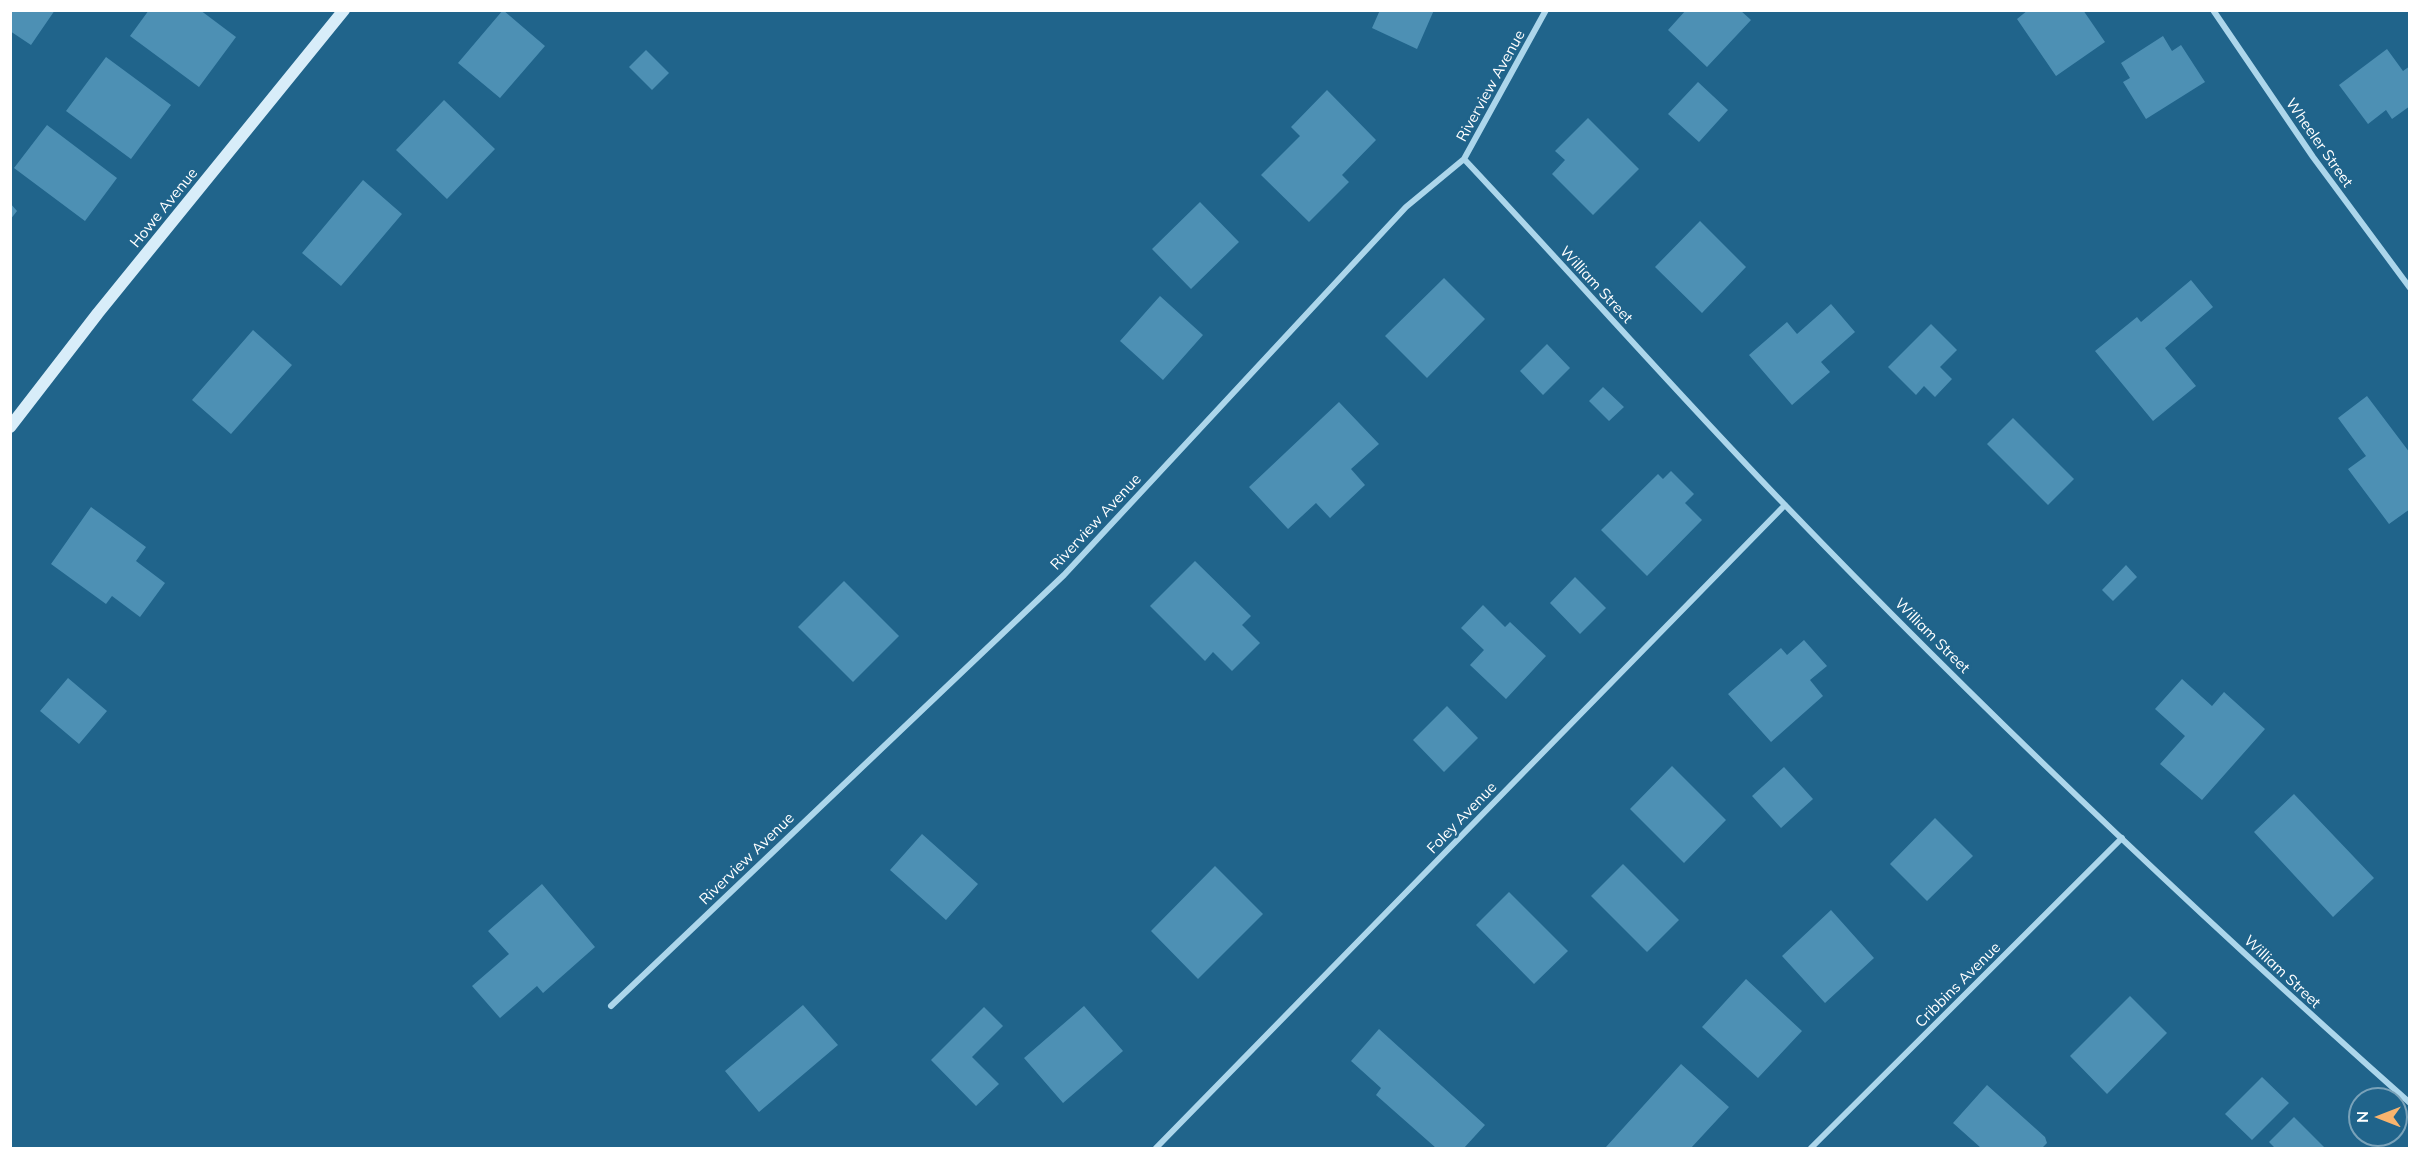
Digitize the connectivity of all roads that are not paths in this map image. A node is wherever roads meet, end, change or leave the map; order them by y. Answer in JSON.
{"nodes":[{"id":1,"x":344,"y":10,"type":"edge"},
{"id":2,"x":1546,"y":10,"type":"edge"},
{"id":3,"x":2213,"y":10,"type":"edge"},
{"id":4,"x":1464,"y":159,"type":"junction"},
{"id":5,"x":2409,"y":288,"type":"edge"},
{"id":6,"x":10,"y":427,"type":"edge"},
{"id":7,"x":1785,"y":505,"type":"junction"},
{"id":8,"x":2122,"y":838,"type":"junction"},
{"id":9,"x":611,"y":1006,"type":"dead end"},
{"id":10,"x":2409,"y":1103,"type":"edge"},
{"id":11,"x":1156,"y":1149,"type":"edge"},
{"id":12,"x":1811,"y":1149,"type":"edge"}],
"edges":[{"from":1,"to":6,"type":"main road","name":"Howe Avenue"},
{"from":2,"to":4,"type":"street","name":"Riverview Avenue"},
{"from":3,"to":5,"type":"street","name":"Wheeler Street"},
{"from":4,"to":7,"type":"street","name":"William Street"},
{"from":4,"to":9,"type":"street","name":"Riverview Avenue"},
{"from":7,"to":8,"type":"street","name":"William Street"},
{"from":7,"to":11,"type":"street","name":"Foley Avenue"},
{"from":8,"to":10,"type":"street","name":"William Street"},
{"from":8,"to":12,"type":"street","name":"Cribbins Avenue"}]}
